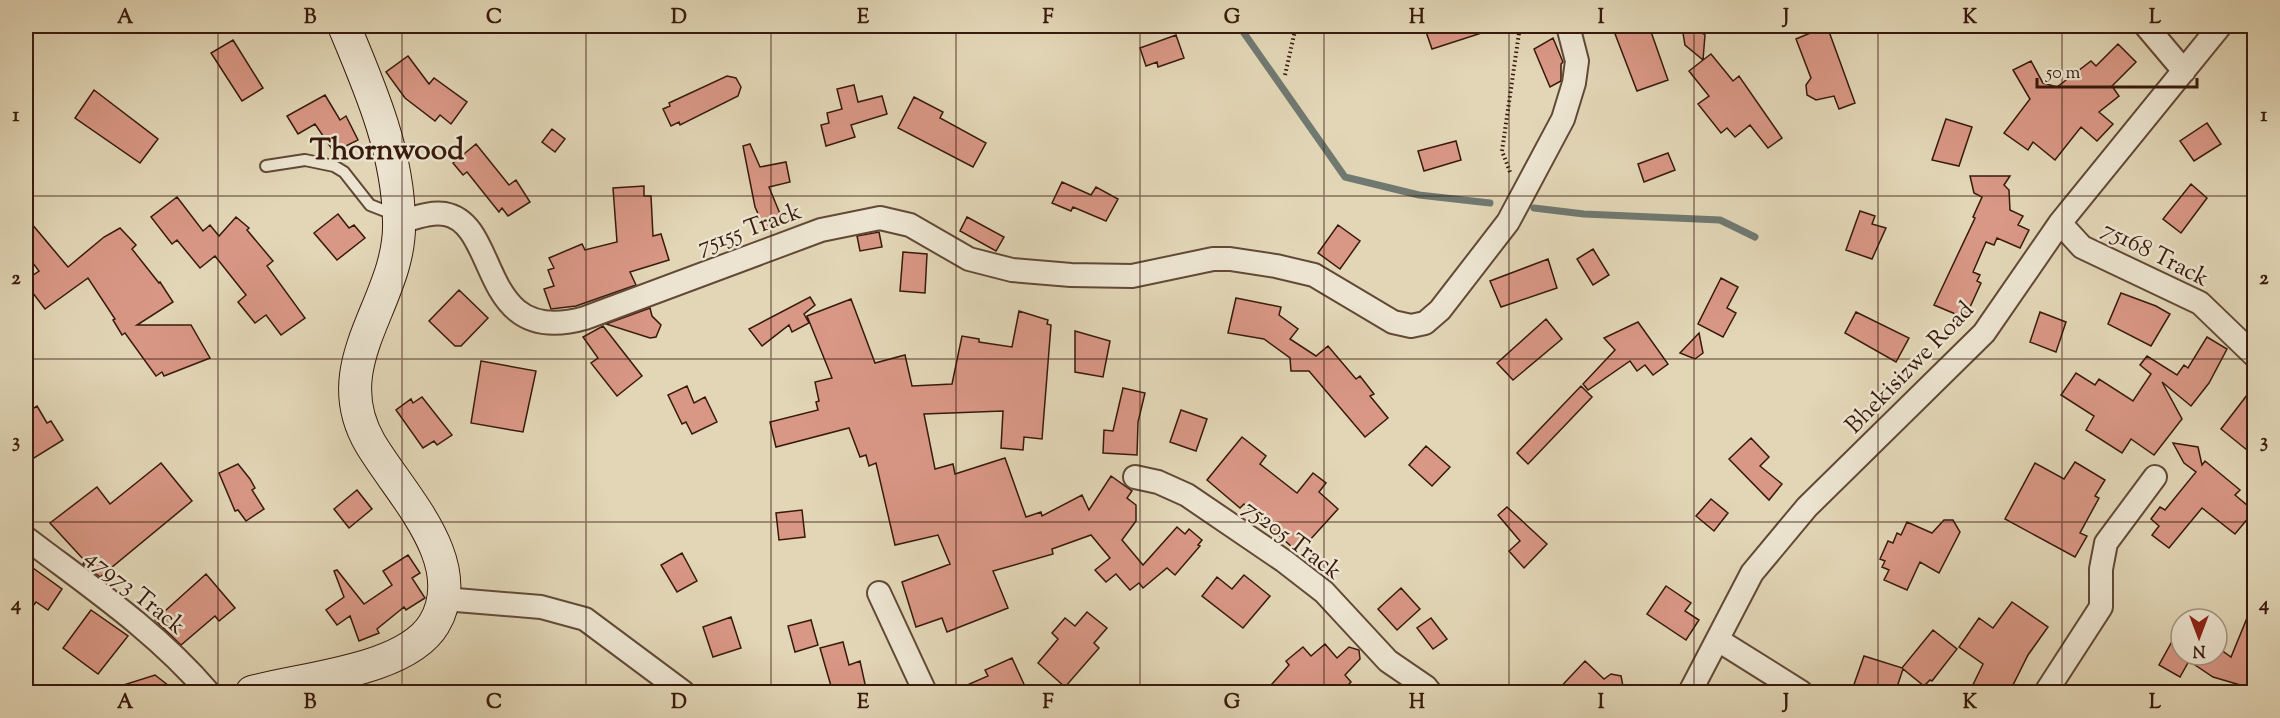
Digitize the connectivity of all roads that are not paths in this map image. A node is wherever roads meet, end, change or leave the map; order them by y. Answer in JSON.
{"nodes":[{"id":1,"x":344,"y":26,"type":"edge"},
{"id":2,"x":1568,"y":26,"type":"edge"},
{"id":3,"x":2146,"y":26,"type":"edge"},
{"id":4,"x":2220,"y":26,"type":"edge"},
{"id":5,"x":2184,"y":71,"type":"junction"},
{"id":6,"x":266,"y":166,"type":"dead end"},
{"id":7,"x":399,"y":219,"type":"junction"},
{"id":8,"x":2060,"y":224,"type":"junction"},
{"id":9,"x":2254,"y":355,"type":"edge"},
{"id":10,"x":1135,"y":477,"type":"dead end"},
{"id":11,"x":2155,"y":477,"type":"dead end"},
{"id":12,"x":26,"y":538,"type":"edge"},
{"id":13,"x":879,"y":593,"type":"dead end"},
{"id":14,"x":444,"y":599,"type":"junction"},
{"id":15,"x":1718,"y":640,"type":"junction"},
{"id":16,"x":208,"y":693,"type":"edge"},
{"id":17,"x":252,"y":693,"type":"edge"},
{"id":18,"x":682,"y":693,"type":"edge"},
{"id":19,"x":925,"y":693,"type":"edge"},
{"id":20,"x":1430,"y":693,"type":"edge"},
{"id":21,"x":1690,"y":693,"type":"edge"},
{"id":22,"x":1801,"y":693,"type":"edge"},
{"id":23,"x":2046,"y":693,"type":"edge"}],
"edges":[{"from":1,"to":7,"type":"street"},
{"from":2,"to":7,"type":"street","name":"75155 Track"},
{"from":3,"to":5,"type":"street"},
{"from":4,"to":5,"type":"street","name":"Bhekisizwe Road"},
{"from":5,"to":8,"type":"street","name":"Bhekisizwe Road"},
{"from":6,"to":7,"type":"lane"},
{"from":7,"to":14,"type":"street"},
{"from":8,"to":9,"type":"street","name":"75168 Track"},
{"from":8,"to":15,"type":"street","name":"Bhekisizwe Road"},
{"from":10,"to":20,"type":"street","name":"75205 Track"},
{"from":11,"to":23,"type":"street"},
{"from":12,"to":16,"type":"street","name":"47973 Track"},
{"from":13,"to":19,"type":"street"},
{"from":14,"to":17,"type":"street"},
{"from":14,"to":18,"type":"street"},
{"from":15,"to":21,"type":"street","name":"Bhekisizwe Road"},
{"from":15,"to":22,"type":"street"}]}
